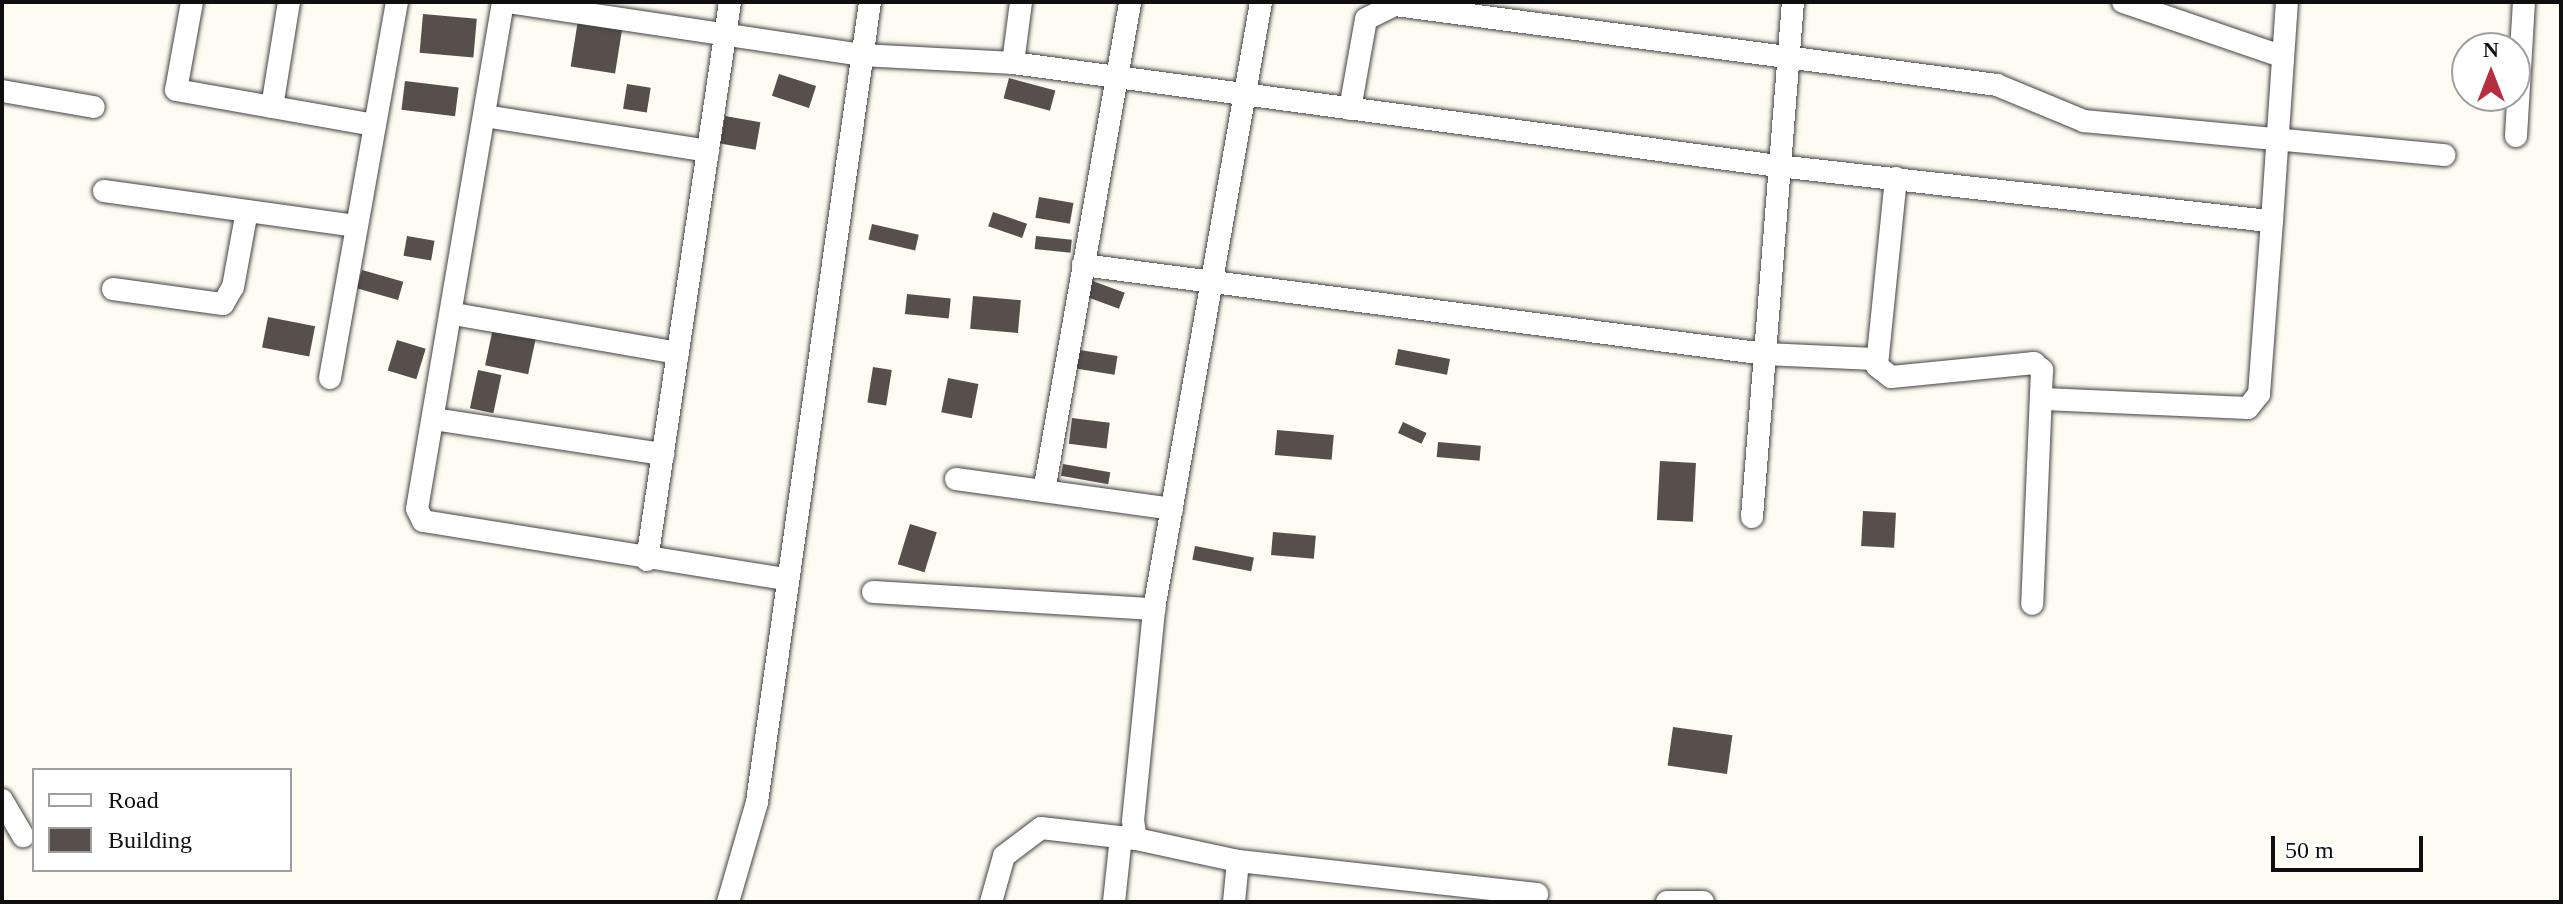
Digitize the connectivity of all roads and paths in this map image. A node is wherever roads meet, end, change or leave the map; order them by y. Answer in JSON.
{"nodes":[{"id":1,"x":192,"y":2,"type":"edge"},
{"id":2,"x":289,"y":2,"type":"edge"},
{"id":3,"x":397,"y":2,"type":"edge"},
{"id":4,"x":505,"y":2,"type":"edge"},
{"id":5,"x":730,"y":2,"type":"edge"},
{"id":6,"x":870,"y":2,"type":"edge"},
{"id":7,"x":1021,"y":2,"type":"edge"},
{"id":8,"x":1130,"y":2,"type":"edge"},
{"id":9,"x":1261,"y":2,"type":"edge"},
{"id":10,"x":1793,"y":2,"type":"edge"},
{"id":11,"x":2123,"y":2,"type":"edge"},
{"id":12,"x":2287,"y":2,"type":"edge"},
{"id":13,"x":2524,"y":2,"type":"edge"},
{"id":14,"x":725,"y":38,"type":"junction"},
{"id":15,"x":862,"y":55,"type":"junction"},
{"id":16,"x":2281,"y":56,"type":"junction"},
{"id":17,"x":1789,"y":58,"type":"junction"},
{"id":18,"x":1013,"y":63,"type":"junction"},
{"id":19,"x":1116,"y":78,"type":"junction"},
{"id":20,"x":2,"y":91,"type":"edge"},
{"id":21,"x":1244,"y":96,"type":"junction"},
{"id":22,"x":94,"y":107,"type":"dead end"},
{"id":23,"x":272,"y":107,"type":"junction"},
{"id":24,"x":1350,"y":109,"type":"junction"},
{"id":25,"x":485,"y":116,"type":"junction"},
{"id":26,"x":375,"y":125,"type":"junction"},
{"id":27,"x":2516,"y":136,"type":"dead end"},
{"id":28,"x":2280,"y":137,"type":"junction"},
{"id":29,"x":708,"y":151,"type":"junction"},
{"id":30,"x":2444,"y":155,"type":"dead end"},
{"id":31,"x":1778,"y":166,"type":"junction"},
{"id":32,"x":1896,"y":178,"type":"junction"},
{"id":33,"x":104,"y":191,"type":"dead end"},
{"id":34,"x":247,"y":211,"type":"junction"},
{"id":35,"x":2272,"y":221,"type":"junction"},
{"id":36,"x":357,"y":226,"type":"junction"},
{"id":37,"x":1083,"y":265,"type":"junction"},
{"id":38,"x":1211,"y":285,"type":"junction"},
{"id":39,"x":113,"y":289,"type":"dead end"},
{"id":40,"x":454,"y":314,"type":"junction"},
{"id":41,"x":678,"y":353,"type":"junction"},
{"id":42,"x":1765,"y":354,"type":"junction"},
{"id":43,"x":1874,"y":359,"type":"junction"},
{"id":44,"x":330,"y":378,"type":"dead end"},
{"id":45,"x":2044,"y":399,"type":"junction"},
{"id":46,"x":434,"y":419,"type":"junction"},
{"id":47,"x":663,"y":454,"type":"junction"},
{"id":48,"x":956,"y":479,"type":"dead end"},
{"id":49,"x":1044,"y":491,"type":"junction"},
{"id":50,"x":1172,"y":509,"type":"junction"},
{"id":51,"x":1752,"y":517,"type":"dead end"},
{"id":52,"x":647,"y":560,"type":"junction"},
{"id":53,"x":787,"y":579,"type":"junction"},
{"id":54,"x":873,"y":592,"type":"dead end"},
{"id":55,"x":2032,"y":604,"type":"dead end"},
{"id":56,"x":1154,"y":609,"type":"junction"},
{"id":57,"x":2,"y":800,"type":"edge"},
{"id":58,"x":23,"y":836,"type":"dead end"},
{"id":59,"x":1128,"y":838,"type":"junction"},
{"id":60,"x":1238,"y":861,"type":"junction"},
{"id":61,"x":1537,"y":894,"type":"dead end"},
{"id":62,"x":728,"y":902,"type":"edge"},
{"id":63,"x":991,"y":902,"type":"edge"},
{"id":64,"x":1114,"y":902,"type":"edge"},
{"id":65,"x":1234,"y":902,"type":"edge"},
{"id":66,"x":1667,"y":902,"type":"edge"},
{"id":67,"x":1703,"y":902,"type":"edge"}],
"edges":[{"from":1,"to":23,"type":"street"},
{"from":2,"to":23,"type":"street"},
{"from":3,"to":26,"type":"street"},
{"from":4,"to":14,"type":"street"},
{"from":4,"to":25,"type":"street"},
{"from":5,"to":14,"type":"street"},
{"from":6,"to":15,"type":"street"},
{"from":7,"to":18,"type":"street"},
{"from":8,"to":19,"type":"street"},
{"from":9,"to":21,"type":"street"},
{"from":10,"to":17,"type":"street"},
{"from":11,"to":16,"type":"street"},
{"from":12,"to":16,"type":"street"},
{"from":13,"to":27,"type":"street"},
{"from":14,"to":15,"type":"street"},
{"from":14,"to":29,"type":"street"},
{"from":15,"to":18,"type":"street"},
{"from":15,"to":53,"type":"street"},
{"from":16,"to":28,"type":"street"},
{"from":17,"to":24,"type":"street"},
{"from":17,"to":28,"type":"street"},
{"from":17,"to":31,"type":"street"},
{"from":18,"to":19,"type":"street"},
{"from":19,"to":21,"type":"street"},
{"from":19,"to":37,"type":"street"},
{"from":20,"to":22,"type":"street"},
{"from":21,"to":24,"type":"street"},
{"from":21,"to":38,"type":"street"},
{"from":23,"to":26,"type":"street"},
{"from":24,"to":31,"type":"street"},
{"from":25,"to":29,"type":"street"},
{"from":25,"to":40,"type":"street"},
{"from":26,"to":36,"type":"street"},
{"from":28,"to":30,"type":"street"},
{"from":28,"to":35,"type":"street"},
{"from":29,"to":41,"type":"street"},
{"from":31,"to":32,"type":"street"},
{"from":31,"to":42,"type":"street"},
{"from":32,"to":35,"type":"street"},
{"from":32,"to":43,"type":"street"},
{"from":33,"to":34,"type":"street"},
{"from":34,"to":36,"type":"street"},
{"from":34,"to":39,"type":"street"},
{"from":35,"to":45,"type":"street"},
{"from":36,"to":44,"type":"street"},
{"from":37,"to":38,"type":"street"},
{"from":37,"to":49,"type":"street"},
{"from":38,"to":42,"type":"street"},
{"from":38,"to":50,"type":"street"},
{"from":40,"to":41,"type":"street"},
{"from":40,"to":46,"type":"street"},
{"from":41,"to":47,"type":"street"},
{"from":42,"to":43,"type":"street"},
{"from":42,"to":51,"type":"street"},
{"from":43,"to":45,"type":"street"},
{"from":45,"to":55,"type":"street"},
{"from":46,"to":47,"type":"street"},
{"from":46,"to":52,"type":"street"},
{"from":47,"to":52,"type":"street"},
{"from":48,"to":49,"type":"street"},
{"from":49,"to":50,"type":"street"},
{"from":50,"to":56,"type":"street"},
{"from":52,"to":53,"type":"street"},
{"from":53,"to":62,"type":"street"},
{"from":54,"to":56,"type":"street"},
{"from":56,"to":59,"type":"street"},
{"from":57,"to":58,"type":"street"},
{"from":59,"to":60,"type":"street"},
{"from":59,"to":63,"type":"street"},
{"from":59,"to":64,"type":"street"},
{"from":60,"to":61,"type":"street"},
{"from":60,"to":65,"type":"street"},
{"from":66,"to":67,"type":"street"}]}
